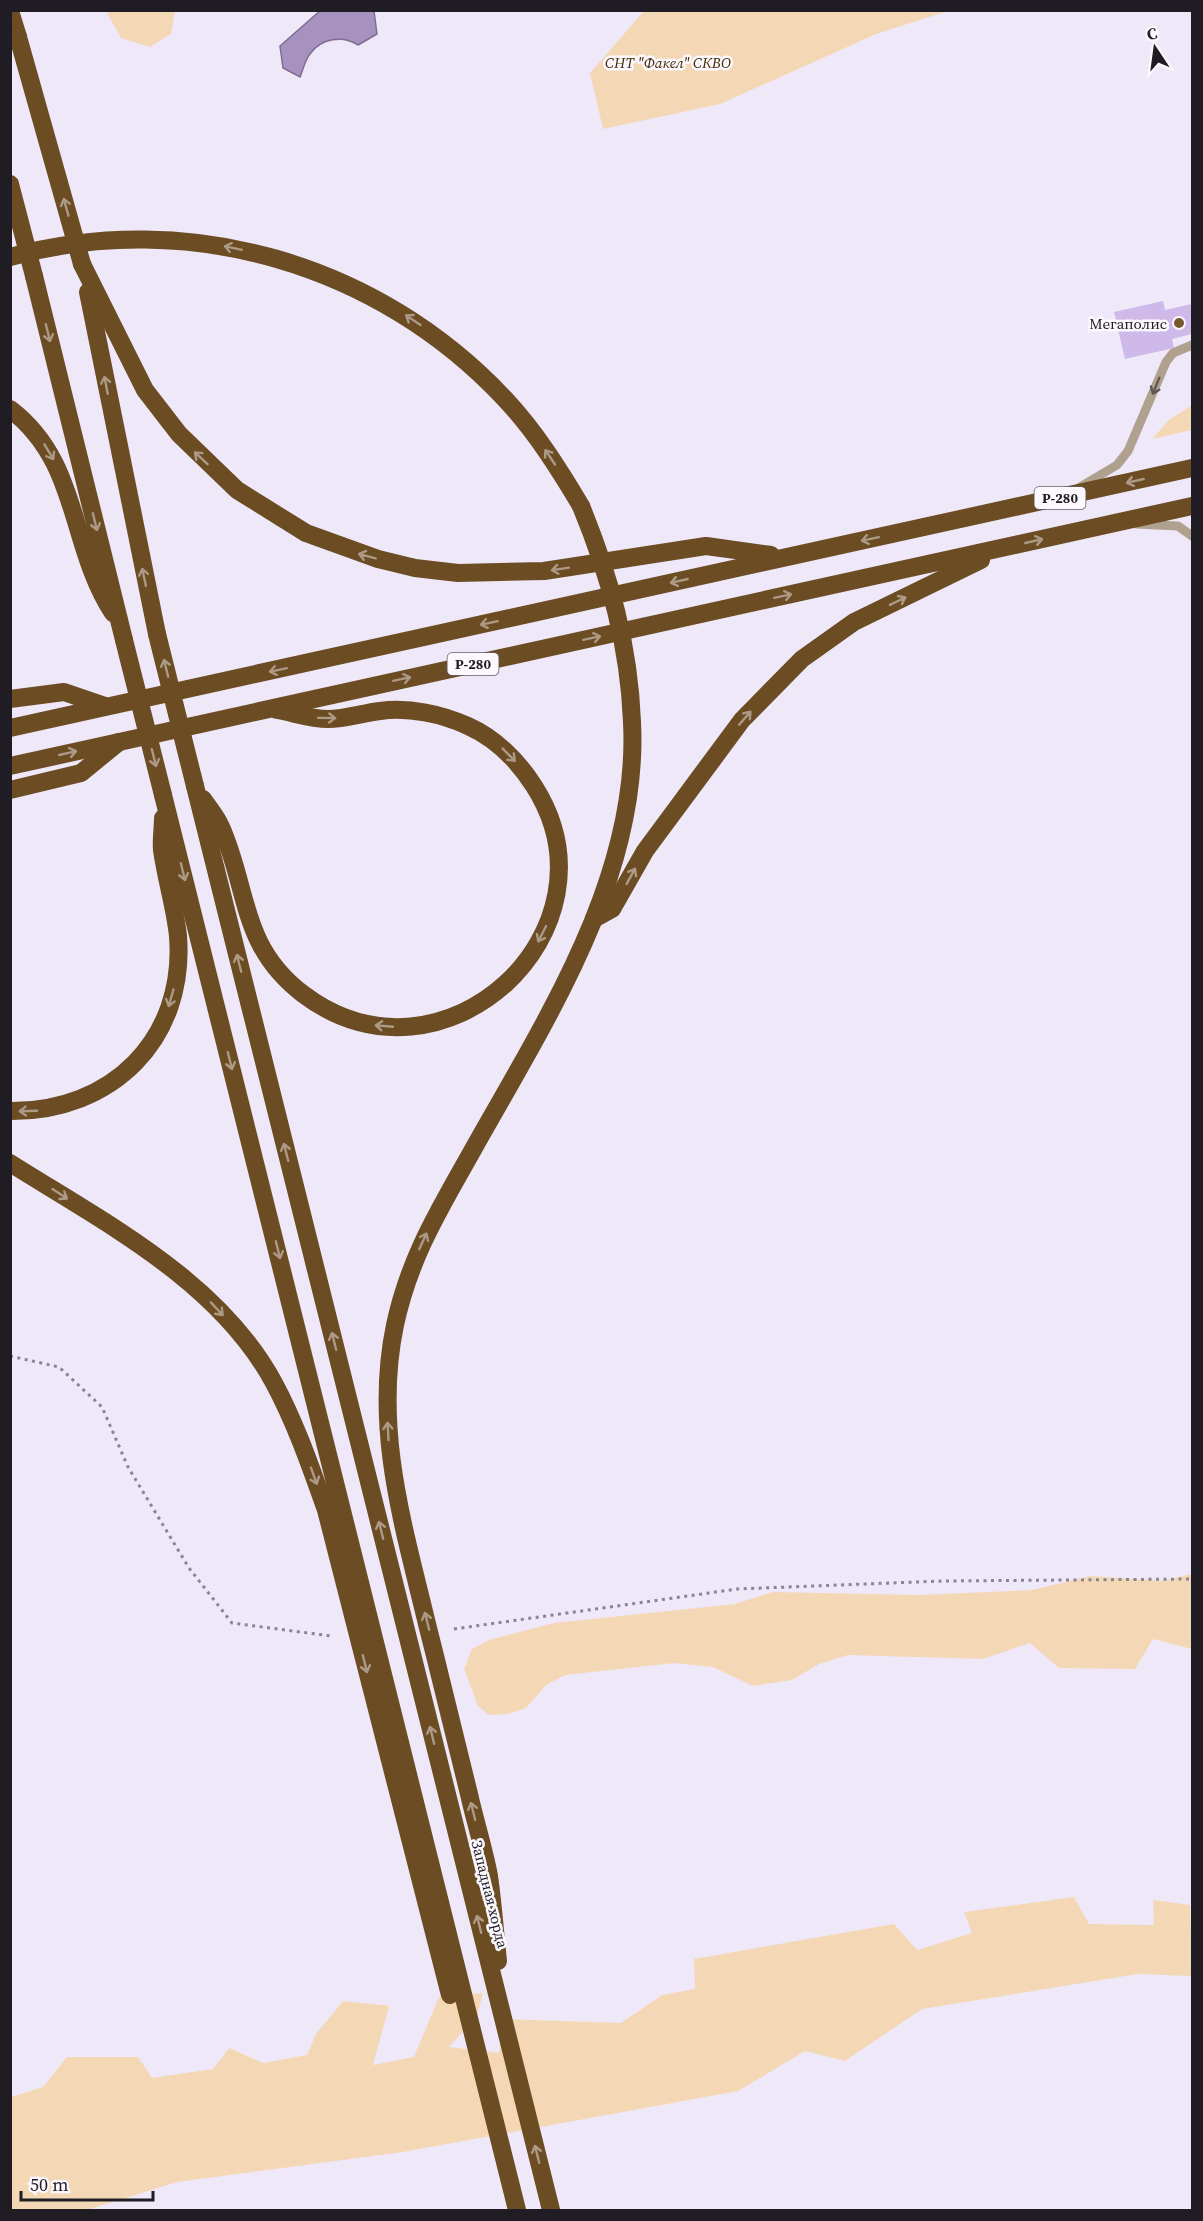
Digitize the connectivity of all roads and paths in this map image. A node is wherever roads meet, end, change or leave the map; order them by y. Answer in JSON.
{"nodes":[{"id":1,"x":10,"y":10,"type":"edge"},
{"id":2,"x":10,"y":184,"type":"edge"},
{"id":3,"x":10,"y":257,"type":"edge"},
{"id":4,"x":82,"y":264,"type":"junction"},
{"id":5,"x":1192,"y":345,"type":"edge"},
{"id":6,"x":10,"y":409,"type":"edge"},
{"id":7,"x":1192,"y":468,"type":"edge"},
{"id":8,"x":1063,"y":497,"type":"junction"},
{"id":9,"x":1192,"y":506,"type":"edge"},
{"id":10,"x":1115,"y":523,"type":"junction"},
{"id":11,"x":1192,"y":536,"type":"edge"},
{"id":12,"x":1008,"y":547,"type":"junction"},
{"id":13,"x":784,"y":556,"type":"junction"},
{"id":14,"x":122,"y":632,"type":"junction"},
{"id":15,"x":10,"y":699,"type":"edge"},
{"id":16,"x":105,"y":706,"type":"junction"},
{"id":17,"x":269,"y":708,"type":"junction"},
{"id":18,"x":10,"y":728,"type":"edge"},
{"id":19,"x":121,"y":741,"type":"junction"},
{"id":20,"x":10,"y":766,"type":"edge"},
{"id":21,"x":195,"y":786,"type":"junction"},
{"id":22,"x":10,"y":790,"type":"edge"},
{"id":23,"x":164,"y":795,"type":"junction"},
{"id":24,"x":594,"y":919,"type":"junction"},
{"id":25,"x":10,"y":1111,"type":"edge"},
{"id":26,"x":10,"y":1163,"type":"edge"},
{"id":27,"x":10,"y":1356,"type":"edge"},
{"id":28,"x":1192,"y":1579,"type":"edge"},
{"id":29,"x":454,"y":1629,"type":"dead end"},
{"id":30,"x":331,"y":1636,"type":"dead end"},
{"id":31,"x":507,"y":2034,"type":"junction"},
{"id":32,"x":488,"y":2096,"type":"junction"},
{"id":33,"x":517,"y":2211,"type":"edge"},
{"id":34,"x":551,"y":2211,"type":"edge"}],
"edges":[{"from":4,"to":1,"type":"highway","one_way":true,"bridge":true},
{"from":2,"to":14,"type":"highway","one_way":true,"bridge":true},
{"from":24,"to":3,"type":"highway","one_way":true,"bridge":true},
{"from":13,"to":4,"type":"highway","one_way":true},
{"from":21,"to":4,"type":"highway","name":"Западная хорда","one_way":true,"bridge":true},
{"from":5,"to":8,"type":"lane","one_way":true},
{"from":6,"to":14,"type":"highway","one_way":true},
{"from":7,"to":8,"type":"highway","number":"Р-280","one_way":true},
{"from":8,"to":13,"type":"highway","number":"Р-280","one_way":true},
{"from":9,"to":10,"type":"highway","number":"Р-280"},
{"from":10,"to":11,"type":"lane"},
{"from":12,"to":10,"type":"highway","number":"Р-280","one_way":true},
{"from":17,"to":12,"type":"highway","number":"Р-280","one_way":true},
{"from":24,"to":12,"type":"highway","one_way":true},
{"from":13,"to":16,"type":"highway","number":"Р-280","one_way":true},
{"from":14,"to":23,"type":"highway","one_way":true,"bridge":true},
{"from":15,"to":16,"type":"highway"},
{"from":16,"to":18,"type":"highway","number":"Р-280"},
{"from":17,"to":19,"type":"highway","number":"Р-280"},
{"from":17,"to":21,"type":"highway","one_way":true},
{"from":20,"to":19,"type":"highway","number":"Р-280","one_way":true},
{"from":19,"to":22,"type":"highway"},
{"from":31,"to":21,"type":"highway","name":"Западная хорда","one_way":true},
{"from":23,"to":25,"type":"highway","one_way":true},
{"from":23,"to":32,"type":"highway","one_way":true},
{"from":31,"to":24,"type":"highway","one_way":true},
{"from":26,"to":32,"type":"highway","one_way":true},
{"from":27,"to":30,"type":"path"},
{"from":28,"to":29,"type":"path"},
{"from":34,"to":31,"type":"highway","name":"Западная хорда","one_way":true},
{"from":32,"to":33,"type":"highway"}]}
